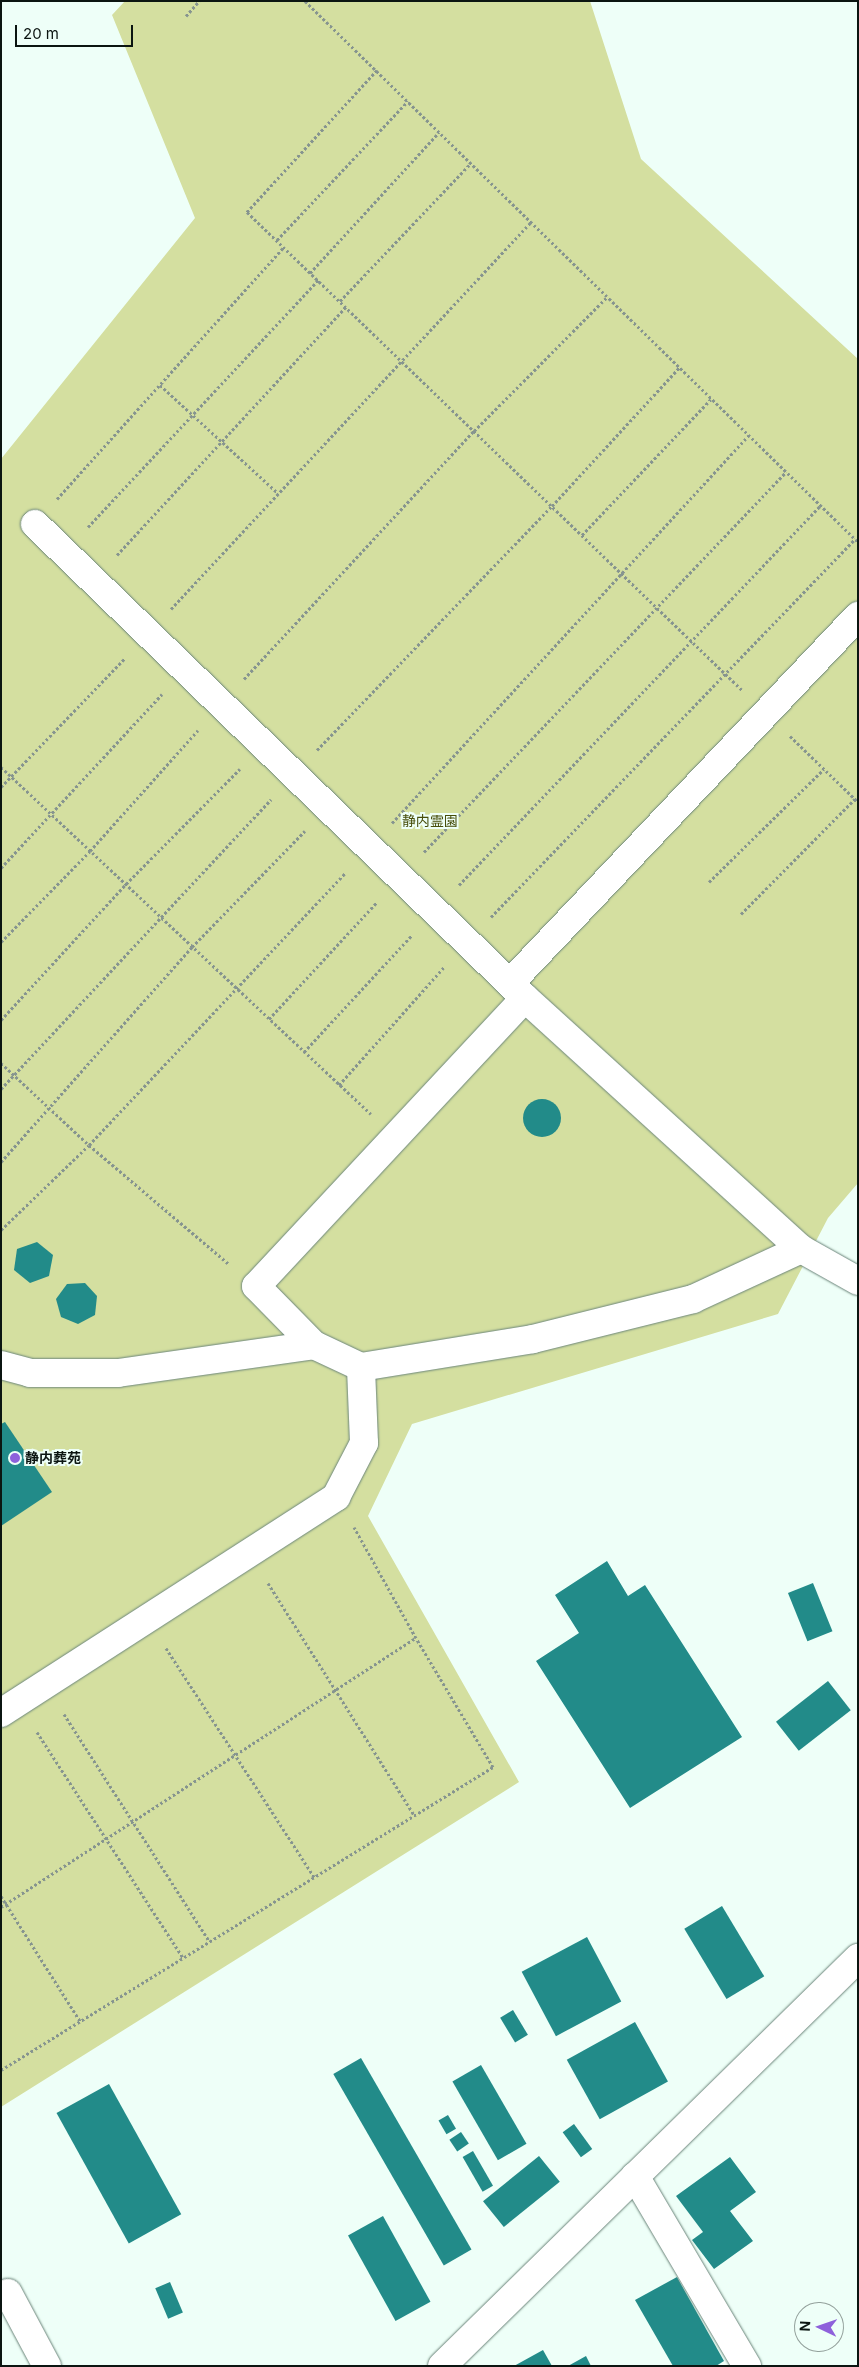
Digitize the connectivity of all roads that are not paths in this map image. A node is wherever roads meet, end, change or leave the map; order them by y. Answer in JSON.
{"nodes":[{"id":1,"x":35,"y":524,"type":"road end"},
{"id":2,"x":858,"y":616,"type":"edge"},
{"id":3,"x":518,"y":990,"type":"junction"},
{"id":4,"x":801,"y":1249,"type":"junction"},
{"id":5,"x":858,"y":1281,"type":"edge"},
{"id":6,"x":314,"y":1345,"type":"junction"},
{"id":7,"x":1,"y":1365,"type":"edge"},
{"id":8,"x":360,"y":1367,"type":"junction"},
{"id":9,"x":9,"y":1708,"type":"edge"},
{"id":10,"x":858,"y":1958,"type":"edge"},
{"id":11,"x":635,"y":2176,"type":"junction"},
{"id":12,"x":8,"y":2293,"type":"dead end"},
{"id":13,"x":47,"y":2366,"type":"edge"},
{"id":14,"x":442,"y":2366,"type":"edge"},
{"id":15,"x":747,"y":2366,"type":"edge"}],
"edges":[{"from":1,"to":3,"type":"street"},
{"from":2,"to":3,"type":"street"},
{"from":3,"to":4,"type":"street"},
{"from":3,"to":6,"type":"street"},
{"from":4,"to":5,"type":"street"},
{"from":4,"to":8,"type":"street"},
{"from":6,"to":7,"type":"street"},
{"from":6,"to":8,"type":"street"},
{"from":8,"to":9,"type":"street"},
{"from":10,"to":11,"type":"street"},
{"from":11,"to":14,"type":"street"},
{"from":11,"to":15,"type":"street"},
{"from":12,"to":13,"type":"street"}]}
